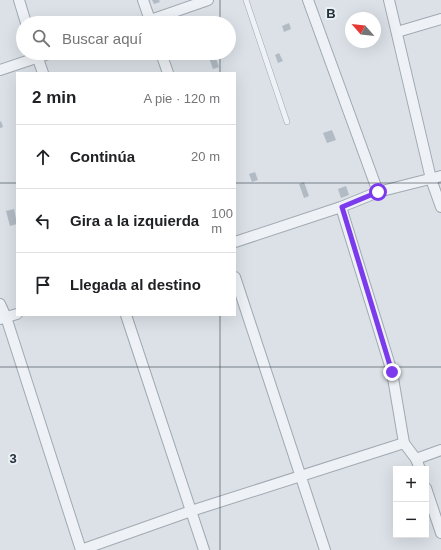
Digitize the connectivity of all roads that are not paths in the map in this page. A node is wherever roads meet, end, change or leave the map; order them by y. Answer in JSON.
{"nodes":[{"id":1,"x":19,"y":0,"type":"edge"},
{"id":2,"x":144,"y":0,"type":"edge"},
{"id":3,"x":208,"y":0,"type":"edge"},
{"id":4,"x":246,"y":0,"type":"edge"},
{"id":5,"x":308,"y":0,"type":"edge"},
{"id":6,"x":389,"y":0,"type":"edge"},
{"id":7,"x":24,"y":16,"type":"edge"},
{"id":8,"x":147,"y":16,"type":"edge"},
{"id":9,"x":164,"y":16,"type":"edge"},
{"id":10,"x":441,"y":19,"type":"edge"},
{"id":11,"x":397,"y":32,"type":"junction"},
{"id":12,"x":25,"y":60,"type":"edge"},
{"id":13,"x":39,"y":60,"type":"edge"},
{"id":14,"x":163,"y":60,"type":"edge"},
{"id":15,"x":0,"y":70,"type":"edge"},
{"id":16,"x":43,"y":72,"type":"edge"},
{"id":17,"x":168,"y":72,"type":"edge"},
{"id":18,"x":286,"y":122,"type":"dead end"},
{"id":19,"x":436,"y":177,"type":"edge"},
{"id":20,"x":378,"y":192,"type":"junction"},
{"id":21,"x":342,"y":207,"type":"junction"},
{"id":22,"x":441,"y":207,"type":"edge"},
{"id":23,"x":236,"y":242,"type":"edge"},
{"id":24,"x":236,"y":280,"type":"edge"},
{"id":25,"x":0,"y":304,"type":"edge"},
{"id":26,"x":16,"y":314,"type":"edge"},
{"id":27,"x":126,"y":316,"type":"edge"},
{"id":28,"x":3,"y":318,"type":"edge"},
{"id":29,"x":404,"y":443,"type":"junction"},
{"id":30,"x":441,"y":450,"type":"edge"},
{"id":31,"x":418,"y":464,"type":"edge"},
{"id":32,"x":302,"y":477,"type":"junction"},
{"id":33,"x":429,"y":497,"type":"edge"},
{"id":34,"x":191,"y":511,"type":"junction"},
{"id":35,"x":441,"y":533,"type":"edge"},
{"id":36,"x":81,"y":550,"type":"edge"},
{"id":37,"x":204,"y":550,"type":"edge"},
{"id":38,"x":325,"y":550,"type":"edge"}],
"edges":[{"from":1,"to":7,"type":"street"},
{"from":2,"to":8,"type":"street"},
{"from":3,"to":9,"type":"street"},
{"from":4,"to":18,"type":"lane"},
{"from":5,"to":20,"type":"street"},
{"from":6,"to":11,"type":"street"},
{"from":10,"to":11,"type":"street"},
{"from":11,"to":19,"type":"street"},
{"from":12,"to":15,"type":"street"},
{"from":13,"to":16,"type":"street"},
{"from":14,"to":17,"type":"street"},
{"from":19,"to":20,"type":"street"},
{"from":19,"to":22,"type":"street"},
{"from":20,"to":21,"type":"street"},
{"from":21,"to":23,"type":"street"},
{"from":21,"to":29,"type":"street"},
{"from":24,"to":32,"type":"street"},
{"from":25,"to":28,"type":"street"},
{"from":26,"to":28,"type":"street"},
{"from":27,"to":34,"type":"street"},
{"from":28,"to":36,"type":"street"},
{"from":29,"to":31,"type":"street"},
{"from":29,"to":32,"type":"street"},
{"from":30,"to":31,"type":"street"},
{"from":32,"to":34,"type":"street"},
{"from":32,"to":38,"type":"street"},
{"from":33,"to":35,"type":"street"},
{"from":34,"to":36,"type":"street"},
{"from":34,"to":37,"type":"street"}]}
